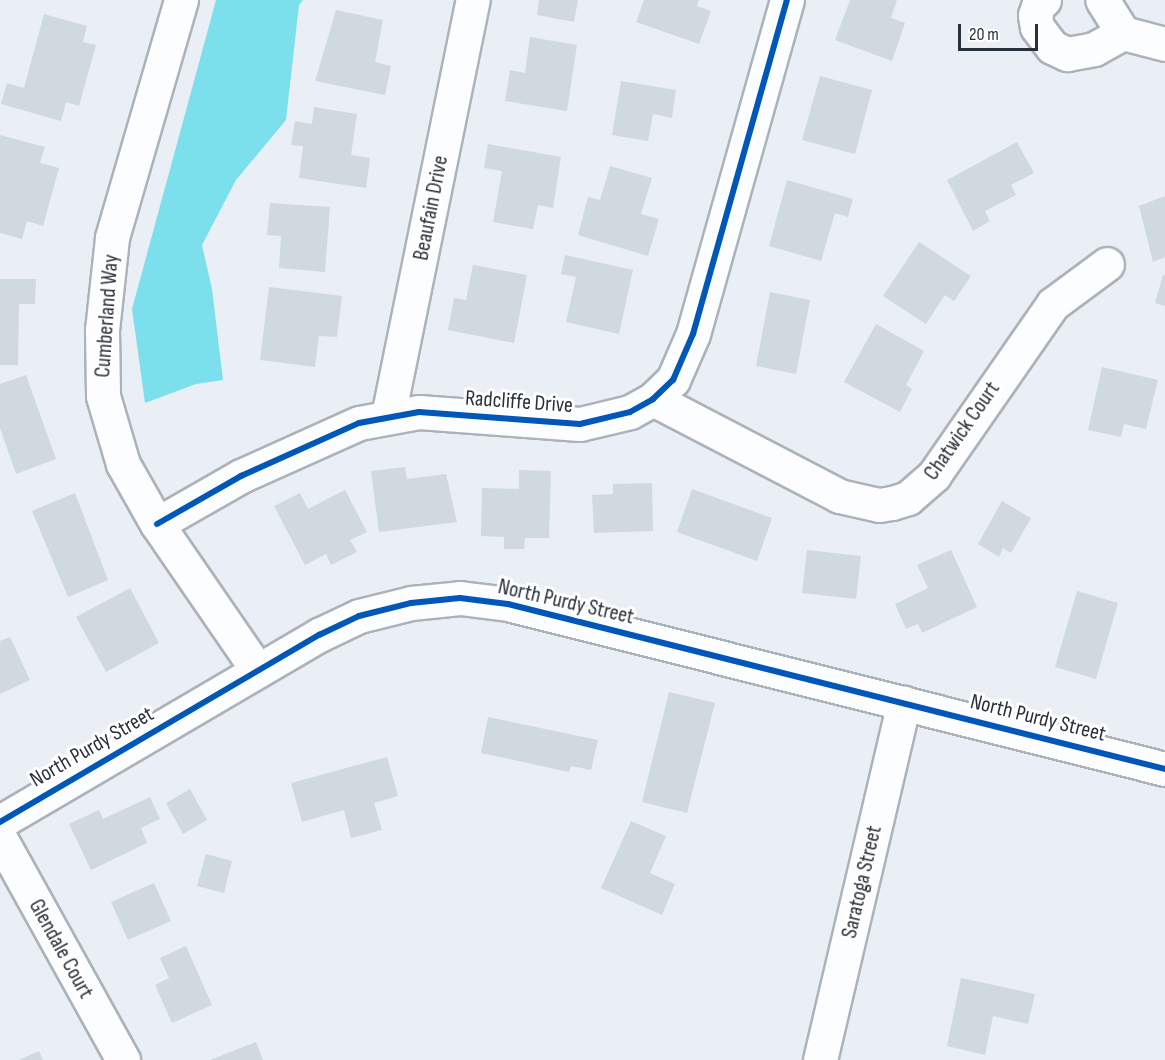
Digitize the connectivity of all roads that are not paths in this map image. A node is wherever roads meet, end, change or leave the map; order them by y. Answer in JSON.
{"nodes":[{"id":1,"x":181,"y":0,"type":"edge"},
{"id":2,"x":473,"y":0,"type":"edge"},
{"id":3,"x":787,"y":0,"type":"edge"},
{"id":4,"x":1044,"y":0,"type":"edge"},
{"id":5,"x":1102,"y":0,"type":"edge"},
{"id":6,"x":1123,"y":33,"type":"junction"},
{"id":7,"x":1165,"y":44,"type":"edge"},
{"id":8,"x":1107,"y":264,"type":"dead end"},
{"id":9,"x":653,"y":399,"type":"junction"},
{"id":10,"x":388,"y":416,"type":"junction"},
{"id":11,"x":157,"y":524,"type":"junction"},
{"id":12,"x":258,"y":671,"type":"junction"},
{"id":13,"x":904,"y":704,"type":"junction"},
{"id":14,"x":1165,"y":769,"type":"edge"},
{"id":15,"x":0,"y":822,"type":"edge"},
{"id":16,"x":0,"y":838,"type":"edge"},
{"id":17,"x":123,"y":1060,"type":"edge"},
{"id":18,"x":820,"y":1060,"type":"edge"}],
"edges":[{"from":1,"to":11,"type":"street","name":"Cumberland Way"},
{"from":2,"to":10,"type":"street","name":"Beaufain Drive"},
{"from":3,"to":9,"type":"street","name":"Radcliffe Drive"},
{"from":4,"to":6,"type":"street"},
{"from":5,"to":6,"type":"street"},
{"from":6,"to":7,"type":"street"},
{"from":8,"to":9,"type":"street","name":"Chatwick Court"},
{"from":9,"to":10,"type":"street","name":"Radcliffe Drive"},
{"from":10,"to":11,"type":"street","name":"Radcliffe Drive"},
{"from":11,"to":12,"type":"street","name":"Cumberland Way"},
{"from":12,"to":13,"type":"street","name":"North Purdy Street"},
{"from":12,"to":15,"type":"street","name":"North Purdy Street"},
{"from":13,"to":14,"type":"street","name":"North Purdy Street"},
{"from":13,"to":18,"type":"street","name":"Saratoga Street"},
{"from":16,"to":17,"type":"street","name":"Glendale Court"}]}
